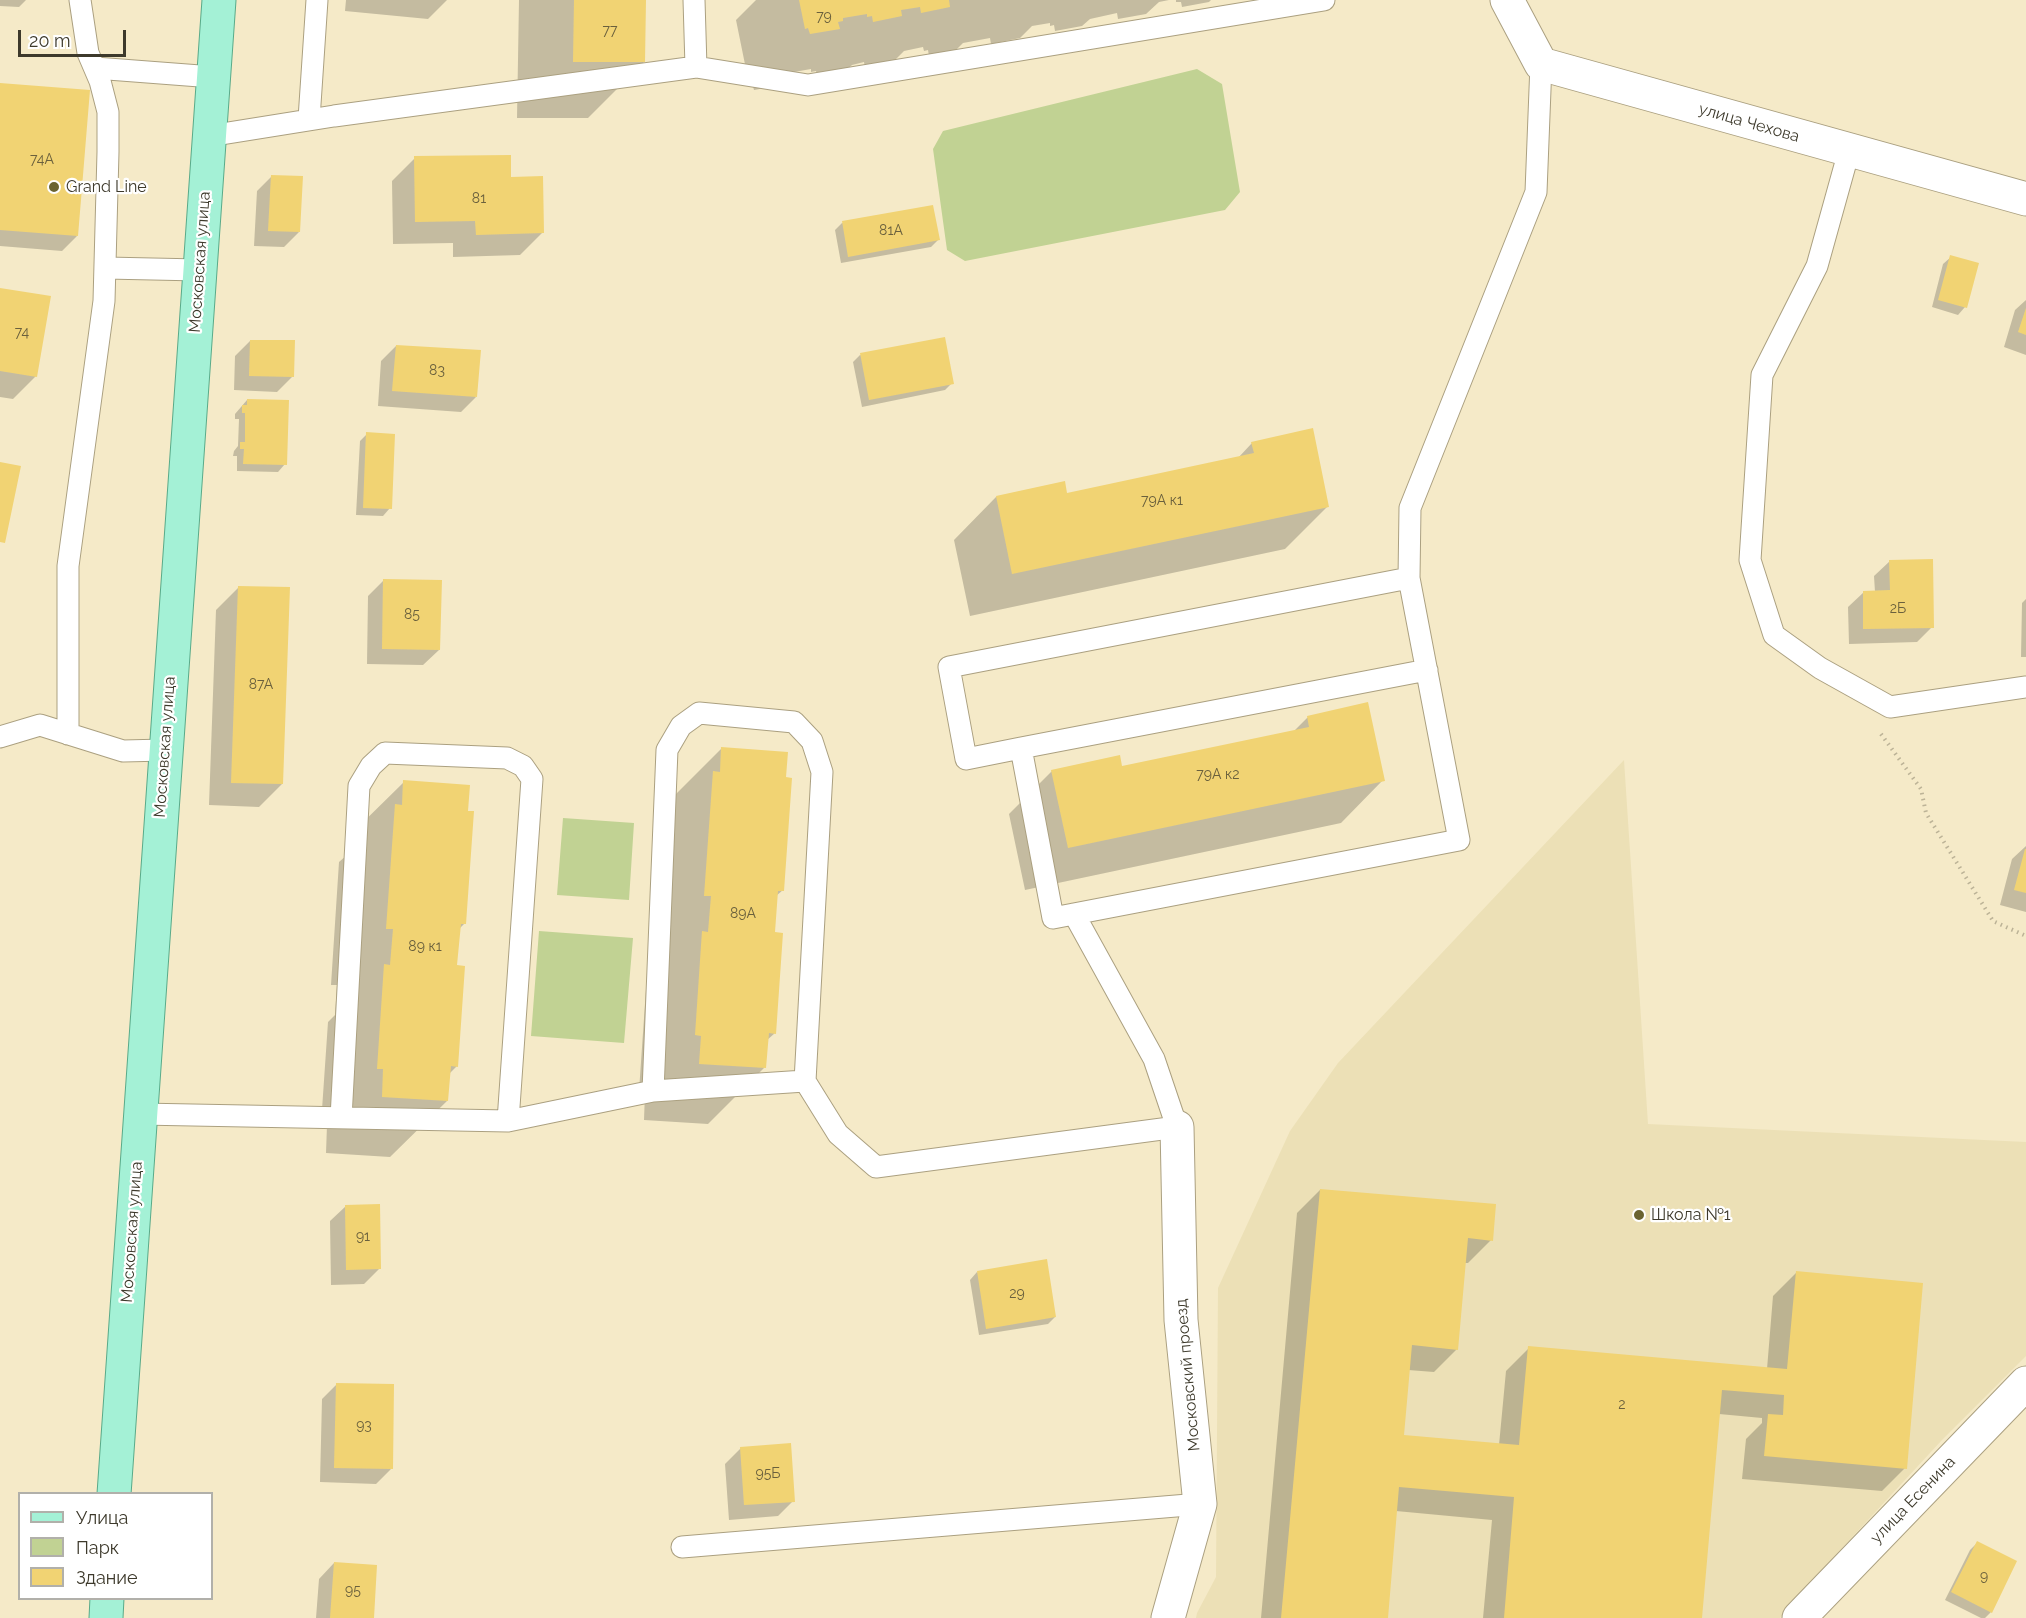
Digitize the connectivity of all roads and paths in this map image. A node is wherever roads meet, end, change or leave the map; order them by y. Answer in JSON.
{"nodes":[{"id":1,"x":80,"y":0,"type":"edge"},
{"id":2,"x":219,"y":0,"type":"edge"},
{"id":3,"x":317,"y":0,"type":"edge"},
{"id":4,"x":694,"y":0,"type":"edge"},
{"id":5,"x":1324,"y":0,"type":"edge"},
{"id":6,"x":1507,"y":0,"type":"edge"},
{"id":7,"x":1541,"y":64,"type":"junction"},
{"id":8,"x":696,"y":67,"type":"junction"},
{"id":9,"x":95,"y":68,"type":"junction"},
{"id":10,"x":213,"y":77,"type":"junction"},
{"id":11,"x":309,"y":119,"type":"junction"},
{"id":12,"x":209,"y":136,"type":"junction"},
{"id":13,"x":1849,"y":151,"type":"junction"},
{"id":14,"x":2026,"y":200,"type":"edge"},
{"id":15,"x":106,"y":268,"type":"junction"},
{"id":16,"x":199,"y":270,"type":"junction"},
{"id":17,"x":1409,"y":578,"type":"junction"},
{"id":18,"x":1427,"y":670,"type":"junction"},
{"id":19,"x":2026,"y":687,"type":"edge"},
{"id":20,"x":1876,"y":728,"type":"dead end"},
{"id":21,"x":68,"y":734,"type":"junction"},
{"id":22,"x":0,"y":737,"type":"edge"},
{"id":23,"x":1021,"y":748,"type":"junction"},
{"id":24,"x":165,"y":750,"type":"junction"},
{"id":25,"x":1074,"y":914,"type":"junction"},
{"id":26,"x":2026,"y":936,"type":"edge"},
{"id":27,"x":805,"y":1081,"type":"junction"},
{"id":28,"x":653,"y":1091,"type":"junction"},
{"id":29,"x":140,"y":1114,"type":"junction"},
{"id":30,"x":341,"y":1118,"type":"junction"},
{"id":31,"x":508,"y":1121,"type":"junction"},
{"id":32,"x":1177,"y":1127,"type":"junction"},
{"id":33,"x":2026,"y":1383,"type":"edge"},
{"id":34,"x":114,"y":1492,"type":"edge"},
{"id":35,"x":1200,"y":1504,"type":"junction"},
{"id":36,"x":682,"y":1547,"type":"dead end"},
{"id":37,"x":107,"y":1600,"type":"edge"},
{"id":38,"x":106,"y":1618,"type":"edge"},
{"id":39,"x":1168,"y":1618,"type":"edge"},
{"id":40,"x":1800,"y":1618,"type":"edge"}],
"edges":[{"from":1,"to":9,"type":"lane"},
{"from":2,"to":10,"type":"main road","name":"Московская улица"},
{"from":3,"to":11,"type":"lane"},
{"from":4,"to":8,"type":"lane"},
{"from":5,"to":8,"type":"lane"},
{"from":6,"to":7,"type":"street"},
{"from":7,"to":13,"type":"street","name":"улица Чехова"},
{"from":7,"to":17,"type":"lane"},
{"from":8,"to":11,"type":"lane"},
{"from":9,"to":10,"type":"lane"},
{"from":9,"to":15,"type":"lane"},
{"from":10,"to":12,"type":"main road","name":"Московская улица"},
{"from":11,"to":12,"type":"lane"},
{"from":12,"to":16,"type":"main road","name":"Московская улица"},
{"from":13,"to":14,"type":"street","name":"улица Чехова"},
{"from":13,"to":19,"type":"lane"},
{"from":15,"to":16,"type":"lane"},
{"from":15,"to":21,"type":"lane"},
{"from":16,"to":24,"type":"main road","name":"Московская улица"},
{"from":17,"to":18,"type":"lane"},
{"from":17,"to":23,"type":"lane"},
{"from":18,"to":23,"type":"lane"},
{"from":18,"to":25,"type":"lane"},
{"from":20,"to":26,"type":"path"},
{"from":21,"to":22,"type":"lane"},
{"from":21,"to":24,"type":"lane"},
{"from":23,"to":25,"type":"lane"},
{"from":24,"to":29,"type":"main road","name":"Московская улица"},
{"from":25,"to":32,"type":"lane"},
{"from":27,"to":28,"type":"lane"},
{"from":27,"to":28,"type":"lane"},
{"from":27,"to":32,"type":"lane"},
{"from":28,"to":31,"type":"lane"},
{"from":29,"to":30,"type":"lane"},
{"from":29,"to":34,"type":"main road","name":"Московская улица"},
{"from":30,"to":31,"type":"lane"},
{"from":30,"to":31,"type":"lane"},
{"from":32,"to":35,"type":"street","name":"Московский проезд"},
{"from":33,"to":40,"type":"street","name":"улица Есенина"},
{"from":35,"to":36,"type":"lane"},
{"from":35,"to":39,"type":"street","name":"Московский проезд"},
{"from":37,"to":38,"type":"main road"}]}
